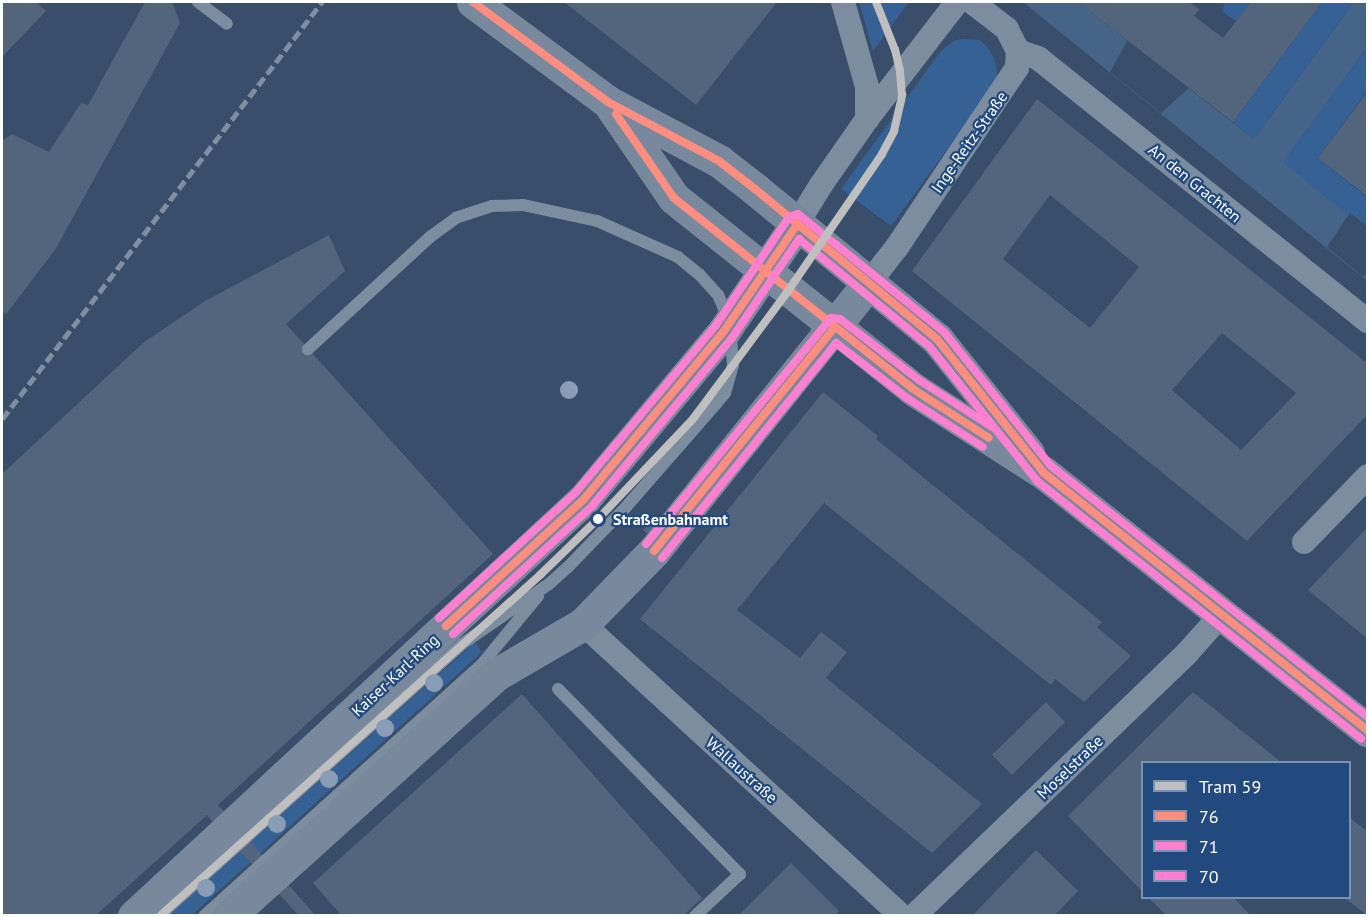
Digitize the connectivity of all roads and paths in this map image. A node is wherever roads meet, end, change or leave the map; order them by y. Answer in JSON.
{"nodes":[{"id":1,"x":198,"y":2,"type":"edge"},
{"id":2,"x":473,"y":2,"type":"edge"},
{"id":3,"x":843,"y":2,"type":"edge"},
{"id":4,"x":957,"y":2,"type":"edge"},
{"id":5,"x":972,"y":2,"type":"edge"},
{"id":6,"x":227,"y":24,"type":"dead end"},
{"id":7,"x":1018,"y":51,"type":"junction"},
{"id":8,"x":608,"y":102,"type":"junction"},
{"id":9,"x":867,"y":118,"type":"junction"},
{"id":10,"x":797,"y":224,"type":"junction"},
{"id":11,"x":764,"y":273,"type":"junction"},
{"id":12,"x":868,"y":284,"type":"junction"},
{"id":13,"x":1368,"y":321,"type":"edge"},
{"id":14,"x":730,"y":323,"type":"junction"},
{"id":15,"x":834,"y":328,"type":"junction"},
{"id":16,"x":308,"y":349,"type":"dead end"},
{"id":17,"x":1044,"y":473,"type":"junction"},
{"id":18,"x":1368,"y":476,"type":"edge"},
{"id":19,"x":1304,"y":542,"type":"dead end"},
{"id":20,"x":549,"y":584,"type":"junction"},
{"id":21,"x":1221,"y":614,"type":"junction"},
{"id":22,"x":583,"y":624,"type":"junction"},
{"id":23,"x":558,"y":689,"type":"dead end"},
{"id":24,"x":1368,"y":731,"type":"edge"},
{"id":25,"x":134,"y":915,"type":"edge"},
{"id":26,"x":159,"y":915,"type":"edge"},
{"id":27,"x":204,"y":915,"type":"edge"},
{"id":28,"x":229,"y":915,"type":"edge"},
{"id":29,"x":695,"y":915,"type":"edge"},
{"id":30,"x":902,"y":915,"type":"edge"},
{"id":31,"x":914,"y":915,"type":"edge"}],
"edges":[{"from":1,"to":6,"type":"lane"},
{"from":2,"to":8,"type":"street"},
{"from":3,"to":9,"type":"street"},
{"from":4,"to":9,"type":"street"},
{"from":5,"to":7,"type":"street"},
{"from":7,"to":12,"type":"street","name":"Inge-Reitz-Straße"},
{"from":7,"to":13,"type":"street","name":"An den Grachten"},
{"from":8,"to":10,"type":"street"},
{"from":8,"to":11,"type":"street"},
{"from":9,"to":10,"type":"street"},
{"from":10,"to":11,"type":"street","name":"Kaiser-Karl-Ring"},
{"from":10,"to":12,"type":"street"},
{"from":11,"to":14,"type":"street","name":"Kaiser-Karl-Ring"},
{"from":11,"to":15,"type":"street"},
{"from":12,"to":15,"type":"street"},
{"from":12,"to":17,"type":"street"},
{"from":14,"to":16,"type":"lane","name":"Kaiser-Karl-Ring"},
{"from":14,"to":20,"type":"lane","name":"Kaiser-Karl-Ring"},
{"from":14,"to":25,"type":"street","name":"Kaiser-Karl-Ring"},
{"from":15,"to":17,"type":"street"},
{"from":15,"to":22,"type":"street"},
{"from":17,"to":21,"type":"street"},
{"from":18,"to":19,"type":"street"},
{"from":20,"to":26,"type":"lane","name":"Kaiser-Karl-Ring"},
{"from":20,"to":27,"type":"lane","name":"Kaiser-Karl-Ring"},
{"from":21,"to":24,"type":"street"},
{"from":21,"to":31,"type":"street","name":"Moselstraße"},
{"from":22,"to":28,"type":"street"},
{"from":22,"to":30,"type":"street","name":"Wallaustraße"},
{"from":23,"to":29,"type":"lane"}]}
